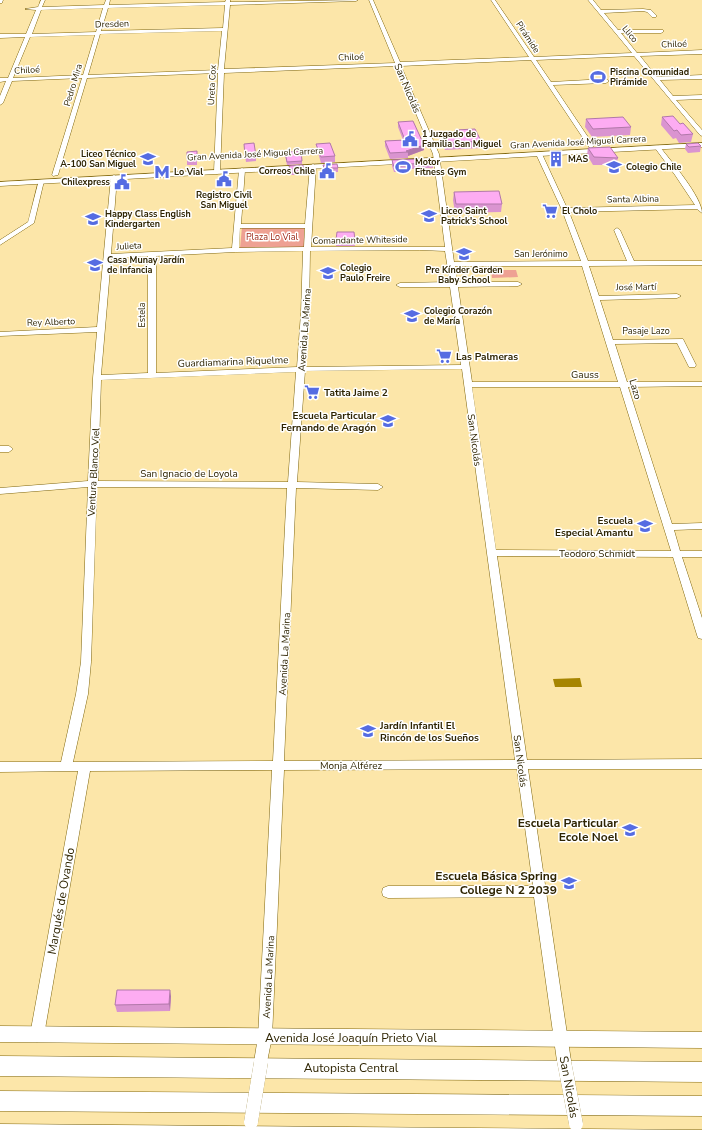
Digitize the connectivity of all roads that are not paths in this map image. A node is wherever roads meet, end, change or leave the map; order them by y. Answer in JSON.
{"nodes":[{"id":1,"x":43,"y":0,"type":"edge"},
{"id":2,"x":108,"y":0,"type":"edge"},
{"id":3,"x":356,"y":0,"type":"edge"},
{"id":4,"x":371,"y":0,"type":"edge"},
{"id":5,"x":493,"y":0,"type":"edge"},
{"id":6,"x":590,"y":0,"type":"edge"},
{"id":7,"x":227,"y":2,"type":"edge"},
{"id":8,"x":105,"y":8,"type":"junction"},
{"id":9,"x":27,"y":9,"type":"dead end"},
{"id":10,"x":40,"y":9,"type":"junction"},
{"id":11,"x":600,"y":12,"type":"junction"},
{"id":12,"x":654,"y":16,"type":"dead end"},
{"id":13,"x":225,"y":29,"type":"junction"},
{"id":14,"x":661,"y":31,"type":"dead end"},
{"id":15,"x":617,"y":32,"type":"junction"},
{"id":16,"x":98,"y":33,"type":"junction"},
{"id":17,"x":28,"y":35,"type":"junction"},
{"id":18,"x":0,"y":36,"type":"edge"},
{"id":19,"x":702,"y":52,"type":"edge"},
{"id":20,"x":636,"y":55,"type":"junction"},
{"id":21,"x":532,"y":59,"type":"junction"},
{"id":22,"x":398,"y":64,"type":"junction"},
{"id":23,"x":221,"y":71,"type":"junction"},
{"id":24,"x":85,"y":76,"type":"junction"},
{"id":25,"x":702,"y":77,"type":"edge"},
{"id":26,"x":656,"y":79,"type":"junction"},
{"id":27,"x":0,"y":80,"type":"edge"},
{"id":28,"x":10,"y":80,"type":"junction"},
{"id":29,"x":606,"y":81,"type":"dead end"},
{"id":30,"x":548,"y":84,"type":"junction"},
{"id":31,"x":702,"y":97,"type":"edge"},
{"id":32,"x":672,"y":98,"type":"junction"},
{"id":33,"x":0,"y":103,"type":"edge"},
{"id":34,"x":702,"y":134,"type":"edge"},
{"id":35,"x":702,"y":140,"type":"edge"},
{"id":36,"x":702,"y":146,"type":"edge"},
{"id":37,"x":658,"y":148,"type":"junction"},
{"id":38,"x":594,"y":149,"type":"junction"},
{"id":39,"x":539,"y":154,"type":"junction"},
{"id":40,"x":437,"y":157,"type":"junction"},
{"id":41,"x":313,"y":166,"type":"junction"},
{"id":42,"x":216,"y":169,"type":"junction"},
{"id":43,"x":242,"y":170,"type":"junction"},
{"id":44,"x":55,"y":175,"type":"junction"},
{"id":45,"x":114,"y":177,"type":"junction"},
{"id":46,"x":0,"y":178,"type":"edge"},
{"id":47,"x":41,"y":182,"type":"junction"},
{"id":48,"x":0,"y":184,"type":"edge"},
{"id":49,"x":701,"y":208,"type":"edge"},
{"id":50,"x":564,"y":210,"type":"junction"},
{"id":51,"x":237,"y":226,"type":"junction"},
{"id":52,"x":309,"y":226,"type":"junction"},
{"id":53,"x":617,"y":230,"type":"dead end"},
{"id":54,"x":0,"y":243,"type":"edge"},
{"id":55,"x":307,"y":249,"type":"junction"},
{"id":56,"x":235,"y":250,"type":"junction"},
{"id":57,"x":448,"y":250,"type":"junction"},
{"id":58,"x":152,"y":254,"type":"junction"},
{"id":59,"x":107,"y":256,"type":"junction"},
{"id":60,"x":585,"y":263,"type":"junction"},
{"id":61,"x":631,"y":263,"type":"junction"},
{"id":62,"x":702,"y":263,"type":"edge"},
{"id":63,"x":450,"y":264,"type":"junction"},
{"id":64,"x":453,"y":284,"type":"junction"},
{"id":65,"x":518,"y":284,"type":"dead end"},
{"id":66,"x":400,"y":285,"type":"dead end"},
{"id":67,"x":677,"y":296,"type":"dead end"},
{"id":68,"x":596,"y":298,"type":"junction"},
{"id":69,"x":102,"y":329,"type":"junction"},
{"id":70,"x":0,"y":334,"type":"edge"},
{"id":71,"x":610,"y":342,"type":"junction"},
{"id":72,"x":692,"y":365,"type":"dead end"},
{"id":73,"x":465,"y":367,"type":"junction"},
{"id":74,"x":301,"y":370,"type":"junction"},
{"id":75,"x":152,"y":376,"type":"junction"},
{"id":76,"x":97,"y":378,"type":"junction"},
{"id":77,"x":623,"y":384,"type":"junction"},
{"id":78,"x":702,"y":384,"type":"edge"},
{"id":79,"x":468,"y":385,"type":"junction"},
{"id":80,"x":92,"y":484,"type":"junction"},
{"id":81,"x":292,"y":485,"type":"junction"},
{"id":82,"x":378,"y":487,"type":"dead end"},
{"id":83,"x":0,"y":491,"type":"edge"},
{"id":84,"x":702,"y":526,"type":"edge"},
{"id":85,"x":668,"y":527,"type":"junction"},
{"id":86,"x":492,"y":553,"type":"junction"},
{"id":87,"x":677,"y":554,"type":"junction"},
{"id":88,"x":702,"y":554,"type":"edge"},
{"id":89,"x":702,"y":635,"type":"edge"},
{"id":90,"x":521,"y":764,"type":"junction"},
{"id":91,"x":702,"y":764,"type":"edge"},
{"id":92,"x":278,"y":765,"type":"junction"},
{"id":93,"x":66,"y":766,"type":"junction"},
{"id":94,"x":85,"y":766,"type":"junction"},
{"id":95,"x":0,"y":767,"type":"edge"},
{"id":96,"x":540,"y":891,"type":"junction"},
{"id":97,"x":388,"y":892,"type":"dead end"},
{"id":98,"x":0,"y":1034,"type":"edge"},
{"id":99,"x":37,"y":1035,"type":"junction"},
{"id":100,"x":265,"y":1037,"type":"junction"},
{"id":101,"x":561,"y":1039,"type":"junction"},
{"id":102,"x":702,"y":1040,"type":"edge"},
{"id":103,"x":0,"y":1066,"type":"edge"},
{"id":104,"x":702,"y":1072,"type":"edge"},
{"id":105,"x":0,"y":1101,"type":"edge"},
{"id":106,"x":702,"y":1106,"type":"edge"},
{"id":107,"x":0,"y":1133,"type":"edge"},
{"id":108,"x":577,"y":1134,"type":"edge"},
{"id":109,"x":254,"y":1135,"type":"edge"},
{"id":110,"x":702,"y":1139,"type":"edge"}],
"edges":[{"from":1,"to":10,"type":"street"},
{"from":2,"to":8,"type":"street","name":"Pedro Mira"},
{"from":3,"to":7,"type":"street"},
{"from":4,"to":22,"type":"street","name":"San Nicolás"},
{"from":5,"to":21,"type":"street","name":"Pirámide"},
{"from":6,"to":11,"type":"street","name":"Llico"},
{"from":7,"to":8,"type":"street"},
{"from":7,"to":13,"type":"street","name":"Ureta Cox"},
{"from":8,"to":10,"type":"street"},
{"from":8,"to":16,"type":"street","name":"Pedro Mira"},
{"from":9,"to":10,"type":"street"},
{"from":10,"to":17,"type":"street"},
{"from":11,"to":12,"type":"street"},
{"from":11,"to":15,"type":"street","name":"Llico"},
{"from":13,"to":16,"type":"street","name":"Dresden"},
{"from":13,"to":23,"type":"street","name":"Ureta Cox"},
{"from":14,"to":15,"type":"street"},
{"from":15,"to":20,"type":"street","name":"Llico"},
{"from":16,"to":17,"type":"street","name":"Dresden"},
{"from":16,"to":24,"type":"street","name":"Pedro Mira"},
{"from":17,"to":18,"type":"street","name":"Dresden"},
{"from":17,"to":28,"type":"street"},
{"from":19,"to":20,"type":"street","name":"Chiloé"},
{"from":20,"to":21,"type":"street","name":"Chiloé"},
{"from":20,"to":26,"type":"street","name":"Llico"},
{"from":21,"to":22,"type":"street","name":"Chiloé"},
{"from":21,"to":30,"type":"street","name":"Pirámide"},
{"from":22,"to":23,"type":"street","name":"Chiloé"},
{"from":22,"to":40,"type":"street","name":"San Nicolás"},
{"from":23,"to":24,"type":"street","name":"Chiloé"},
{"from":23,"to":42,"type":"street","name":"Ureta Cox"},
{"from":24,"to":28,"type":"street","name":"Chiloé"},
{"from":24,"to":44,"type":"street","name":"Pedro Mira"},
{"from":25,"to":26,"type":"street"},
{"from":26,"to":32,"type":"street","name":"Llico"},
{"from":27,"to":28,"type":"street","name":"Chiloé"},
{"from":28,"to":33,"type":"street"},
{"from":29,"to":30,"type":"street"},
{"from":30,"to":38,"type":"street","name":"Pirámide"},
{"from":31,"to":32,"type":"street"},
{"from":32,"to":34,"type":"street","name":"Llico"},
{"from":35,"to":38,"type":"main road","name":"Gran Avenida José Miguel Carrera"},
{"from":36,"to":37,"type":"main road","name":"Gran Avenida José Miguel Carrera"},
{"from":37,"to":38,"type":"main road","name":"Gran Avenida José Miguel Carrera"},
{"from":37,"to":49,"type":"street"},
{"from":38,"to":39,"type":"main road","name":"Gran Avenida José Miguel Carrera"},
{"from":38,"to":40,"type":"main road","name":"Gran Avenida José Miguel Carrera"},
{"from":39,"to":40,"type":"main road","name":"Gran Avenida José Miguel Carrera"},
{"from":39,"to":50,"type":"street","name":"Lazo"},
{"from":40,"to":41,"type":"main road","name":"Gran Avenida José Miguel Carrera"},
{"from":40,"to":42,"type":"main road","name":"Gran Avenida José Miguel Carrera"},
{"from":40,"to":57,"type":"street","name":"San Nicolás"},
{"from":41,"to":43,"type":"main road","name":"Gran Avenida José Miguel Carrera"},
{"from":41,"to":52,"type":"street","name":"Avenida La Marina"},
{"from":42,"to":43,"type":"main road","name":"Gran Avenida José Miguel Carrera"},
{"from":42,"to":44,"type":"main road","name":"Gran Avenida José Miguel Carrera"},
{"from":42,"to":45,"type":"main road","name":"Gran Avenida José Miguel Carrera"},
{"from":43,"to":51,"type":"street"},
{"from":44,"to":46,"type":"main road","name":"Gran Avenida José Miguel Carrera"},
{"from":45,"to":47,"type":"main road","name":"Gran Avenida José Miguel Carrera"},
{"from":45,"to":59,"type":"street","name":"Ventura Blanco Viel"},
{"from":47,"to":48,"type":"main road","name":"Gran Avenida José Miguel Carrera"},
{"from":47,"to":54,"type":"street"},
{"from":49,"to":50,"type":"street","name":"Santa Albina"},
{"from":50,"to":60,"type":"street","name":"Lazo"},
{"from":51,"to":52,"type":"street"},
{"from":51,"to":56,"type":"street"},
{"from":52,"to":55,"type":"street","name":"Avenida La Marina"},
{"from":53,"to":61,"type":"street"},
{"from":55,"to":56,"type":"street","name":"Comandante Whiteside"},
{"from":55,"to":57,"type":"street","name":"Comandante Whiteside"},
{"from":55,"to":74,"type":"street","name":"Avenida La Marina"},
{"from":56,"to":58,"type":"street","name":"Comandante Whiteside"},
{"from":57,"to":63,"type":"street","name":"San Nicolás"},
{"from":58,"to":59,"type":"street","name":"Julieta"},
{"from":58,"to":75,"type":"street","name":"Estela"},
{"from":59,"to":69,"type":"street","name":"Ventura Blanco Viel"},
{"from":60,"to":61,"type":"street","name":"San Jerónimo"},
{"from":60,"to":63,"type":"street","name":"San Jerónimo"},
{"from":60,"to":68,"type":"street","name":"Lazo"},
{"from":61,"to":62,"type":"street","name":"San Jerónimo"},
{"from":63,"to":64,"type":"street","name":"San Nicolás"},
{"from":64,"to":65,"type":"street"},
{"from":64,"to":66,"type":"street"},
{"from":64,"to":73,"type":"street","name":"San Nicolás"},
{"from":67,"to":68,"type":"street","name":"José Martí"},
{"from":68,"to":71,"type":"street","name":"Lazo"},
{"from":69,"to":70,"type":"street","name":"Rey Alberto"},
{"from":69,"to":76,"type":"street","name":"Ventura Blanco Viel"},
{"from":71,"to":72,"type":"street","name":"Pasaje Lazo"},
{"from":71,"to":77,"type":"street","name":"Lazo"},
{"from":73,"to":74,"type":"street","name":"Guardiamarina Riquelme"},
{"from":73,"to":79,"type":"street","name":"San Nicolás"},
{"from":74,"to":75,"type":"street","name":"Guardiamarina Riquelme"},
{"from":74,"to":81,"type":"street","name":"Avenida La Marina"},
{"from":75,"to":76,"type":"street","name":"Guardiamarina Riquelme"},
{"from":76,"to":80,"type":"street","name":"Ventura Blanco Viel"},
{"from":77,"to":78,"type":"street","name":"Gauss"},
{"from":77,"to":79,"type":"street","name":"Gauss"},
{"from":77,"to":85,"type":"street","name":"Lazo"},
{"from":79,"to":86,"type":"street","name":"San Nicolás"},
{"from":80,"to":81,"type":"street","name":"San Ignacio de Loyola"},
{"from":80,"to":83,"type":"street","name":"San Ignacio de Loyola"},
{"from":80,"to":93,"type":"street","name":"Ventura Blanco Viel"},
{"from":81,"to":82,"type":"street","name":"San Ignacio de Loyola"},
{"from":81,"to":92,"type":"street","name":"Avenida La Marina"},
{"from":84,"to":85,"type":"street"},
{"from":85,"to":87,"type":"street","name":"Lazo"},
{"from":86,"to":87,"type":"street","name":"Teodoro Schmidt"},
{"from":86,"to":90,"type":"street","name":"San Nicolás"},
{"from":87,"to":88,"type":"street","name":"Teodoro Schmidt"},
{"from":87,"to":89,"type":"street","name":"Lazo"},
{"from":90,"to":91,"type":"street","name":"Monja Alférez"},
{"from":90,"to":92,"type":"street","name":"Monja Alférez"},
{"from":90,"to":96,"type":"street","name":"San Nicolás"},
{"from":92,"to":94,"type":"street","name":"Monja Alférez"},
{"from":92,"to":100,"type":"street","name":"Avenida La Marina"},
{"from":93,"to":94,"type":"street","name":"Monja Alférez"},
{"from":93,"to":95,"type":"street","name":"Monja Alférez"},
{"from":94,"to":99,"type":"street","name":"Marqués de Ovando"},
{"from":96,"to":97,"type":"street"},
{"from":96,"to":101,"type":"street","name":"San Nicolás"},
{"from":98,"to":99,"type":"main road","name":"Avenida José Joaquín Prieto Vial"},
{"from":99,"to":100,"type":"main road","name":"Avenida José Joaquín Prieto Vial"},
{"from":100,"to":101,"type":"main road","name":"Avenida José Joaquín Prieto Vial"},
{"from":100,"to":109,"type":"street","name":"Avenida La Marina","bridge":true},
{"from":101,"to":102,"type":"main road","name":"Avenida José Joaquín Prieto Vial"},
{"from":101,"to":108,"type":"street","name":"San Nicolás","bridge":true},
{"from":103,"to":104,"type":"highway","name":"Autopista Central"},
{"from":105,"to":106,"type":"highway"},
{"from":107,"to":109,"type":"main road"},
{"from":108,"to":109,"type":"main road"},
{"from":108,"to":110,"type":"main road"}]}
